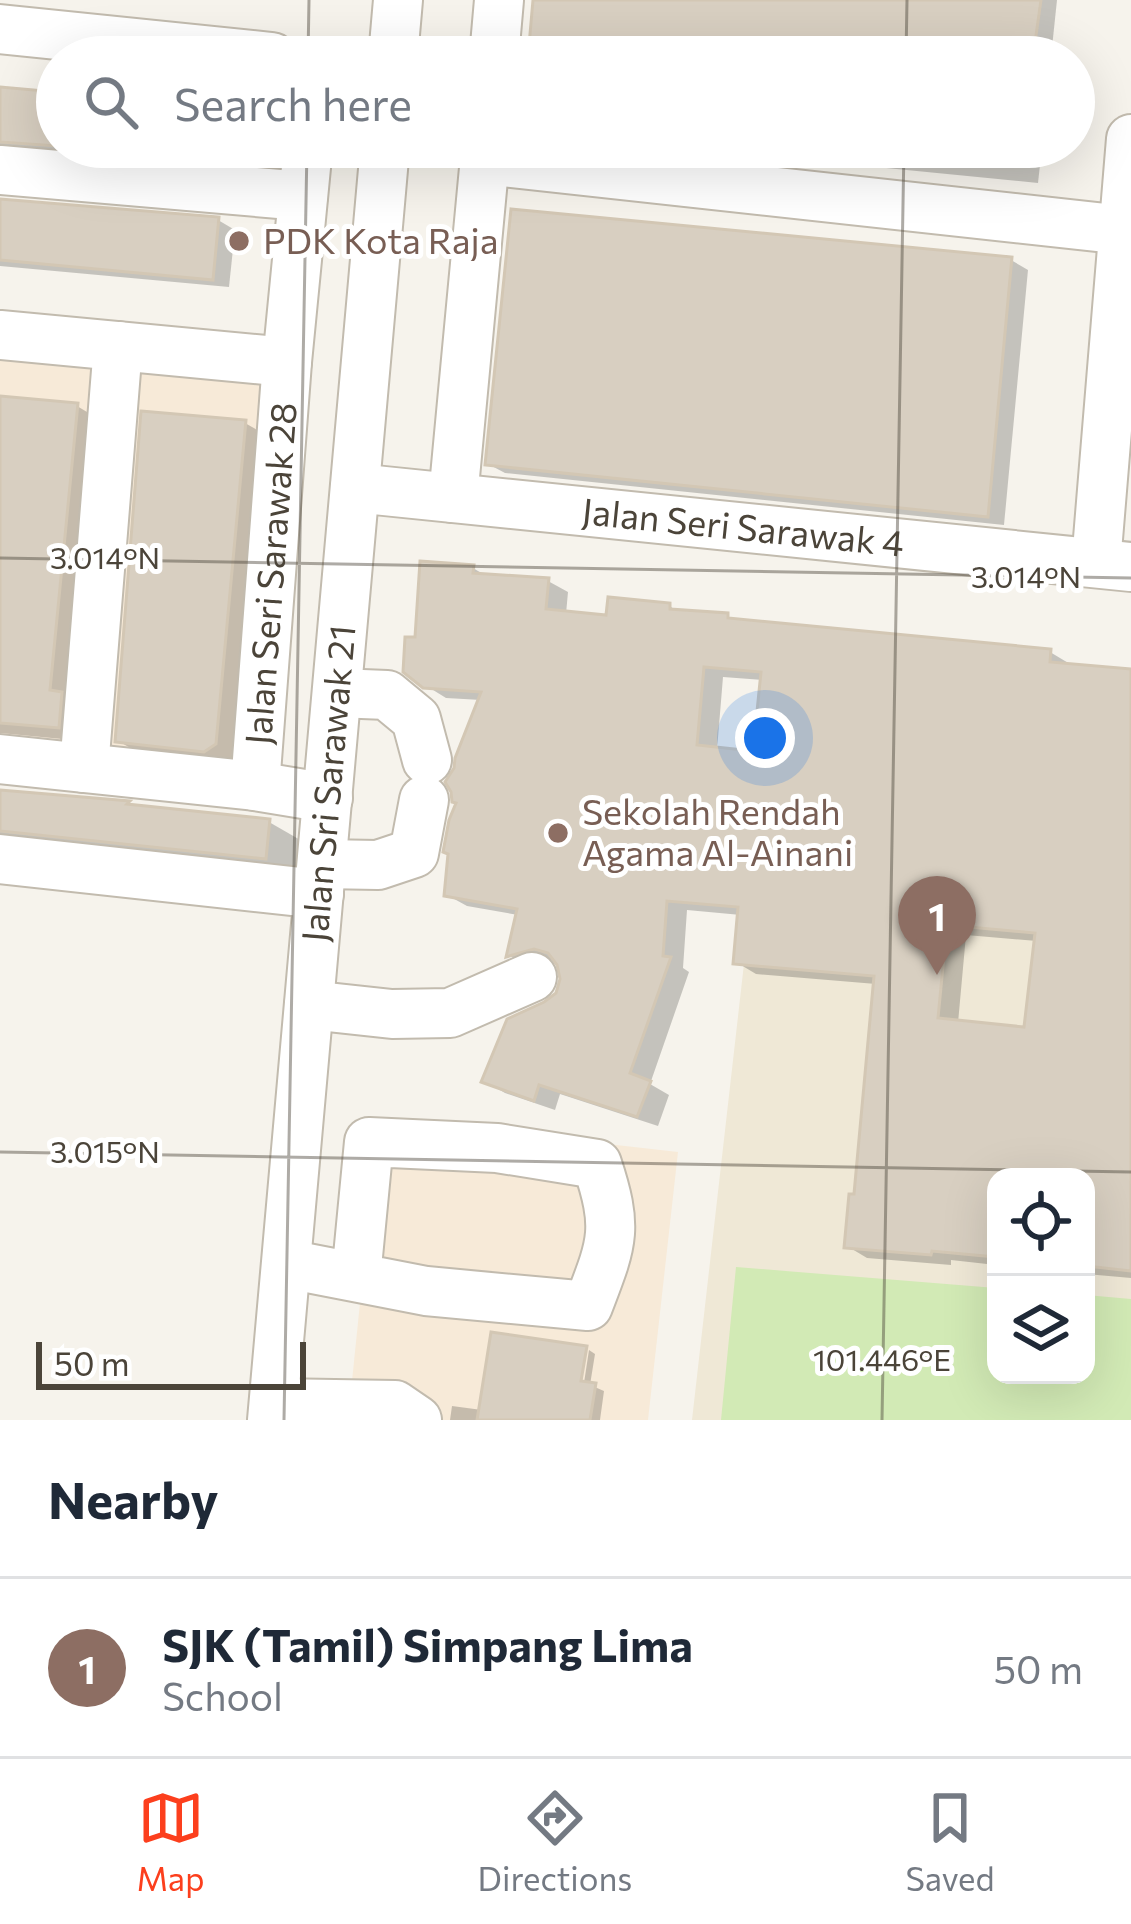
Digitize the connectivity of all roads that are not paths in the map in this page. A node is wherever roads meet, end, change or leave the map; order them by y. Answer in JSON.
{"nodes":[{"id":1,"x":398,"y":0,"type":"edge"},
{"id":2,"x":499,"y":0,"type":"edge"},
{"id":3,"x":0,"y":28,"type":"edge"},
{"id":4,"x":75,"y":36,"type":"edge"},
{"id":5,"x":395,"y":36,"type":"edge"},
{"id":6,"x":496,"y":36,"type":"edge"},
{"id":7,"x":1131,"y":139,"type":"edge"},
{"id":8,"x":306,"y":168,"type":"edge"},
{"id":9,"x":383,"y":168,"type":"edge"},
{"id":10,"x":485,"y":168,"type":"edge"},
{"id":11,"x":610,"y":168,"type":"edge"},
{"id":12,"x":0,"y":170,"type":"edge"},
{"id":13,"x":303,"y":196,"type":"junction"},
{"id":14,"x":1124,"y":230,"type":"junction"},
{"id":15,"x":0,"y":334,"type":"edge"},
{"id":16,"x":118,"y":346,"type":"junction"},
{"id":17,"x":287,"y":362,"type":"junction"},
{"id":18,"x":355,"y":488,"type":"junction"},
{"id":19,"x":453,"y":498,"type":"junction"},
{"id":20,"x":1114,"y":565,"type":"edge"},
{"id":21,"x":337,"y":693,"type":"junction"},
{"id":22,"x":0,"y":759,"type":"edge"},
{"id":23,"x":84,"y":768,"type":"junction"},
{"id":24,"x":256,"y":786,"type":"junction"},
{"id":25,"x":328,"y":798,"type":"junction"},
{"id":26,"x":0,"y":859,"type":"edge"},
{"id":27,"x":320,"y":879,"type":"junction"},
{"id":28,"x":532,"y":977,"type":"dead end"},
{"id":29,"x":309,"y":1005,"type":"junction"},
{"id":30,"x":286,"y":1264,"type":"junction"},
{"id":31,"x":356,"y":1277,"type":"junction"},
{"id":32,"x":273,"y":1411,"type":"edge"},
{"id":33,"x":417,"y":1420,"type":"edge"}],
"edges":[{"from":1,"to":5,"type":"street"},
{"from":2,"to":6,"type":"street"},
{"from":3,"to":4,"type":"street"},
{"from":7,"to":14,"type":"street"},
{"from":8,"to":13,"type":"street","name":"Jalan Seri Sarawak 28"},
{"from":9,"to":18,"type":"street","name":"Jalan Sri Sarawak 21"},
{"from":10,"to":19,"type":"street"},
{"from":11,"to":14,"type":"street"},
{"from":12,"to":13,"type":"street"},
{"from":13,"to":17,"type":"street","name":"Jalan Seri Sarawak 28"},
{"from":14,"to":20,"type":"street"},
{"from":15,"to":16,"type":"street","name":"Jalan Seri Sarawak 28"},
{"from":16,"to":17,"type":"street","name":"Jalan Seri Sarawak 28"},
{"from":16,"to":23,"type":"street"},
{"from":17,"to":24,"type":"street","name":"Jalan Seri Sarawak 28"},
{"from":18,"to":19,"type":"street","name":"Jalan Seri Sarawak 4"},
{"from":18,"to":21,"type":"street","name":"Jalan Sri Sarawak 21"},
{"from":19,"to":20,"type":"street","name":"Jalan Seri Sarawak 4"},
{"from":21,"to":25,"type":"street","name":"Jalan Sri Sarawak 21"},
{"from":21,"to":27,"type":"street"},
{"from":22,"to":23,"type":"street"},
{"from":23,"to":24,"type":"street"},
{"from":24,"to":25,"type":"street"},
{"from":25,"to":27,"type":"street","name":"Jalan Sri Sarawak 21"},
{"from":26,"to":27,"type":"street"},
{"from":27,"to":29,"type":"street","name":"Jalan Sri Sarawak 21"},
{"from":28,"to":29,"type":"street"},
{"from":29,"to":30,"type":"street","name":"Jalan Sri Sarawak 21"},
{"from":30,"to":31,"type":"street"},
{"from":30,"to":32,"type":"street","name":"Jalan Sri Sarawak 21"},
{"from":31,"to":31,"type":"street"},
{"from":32,"to":33,"type":"street"}]}
